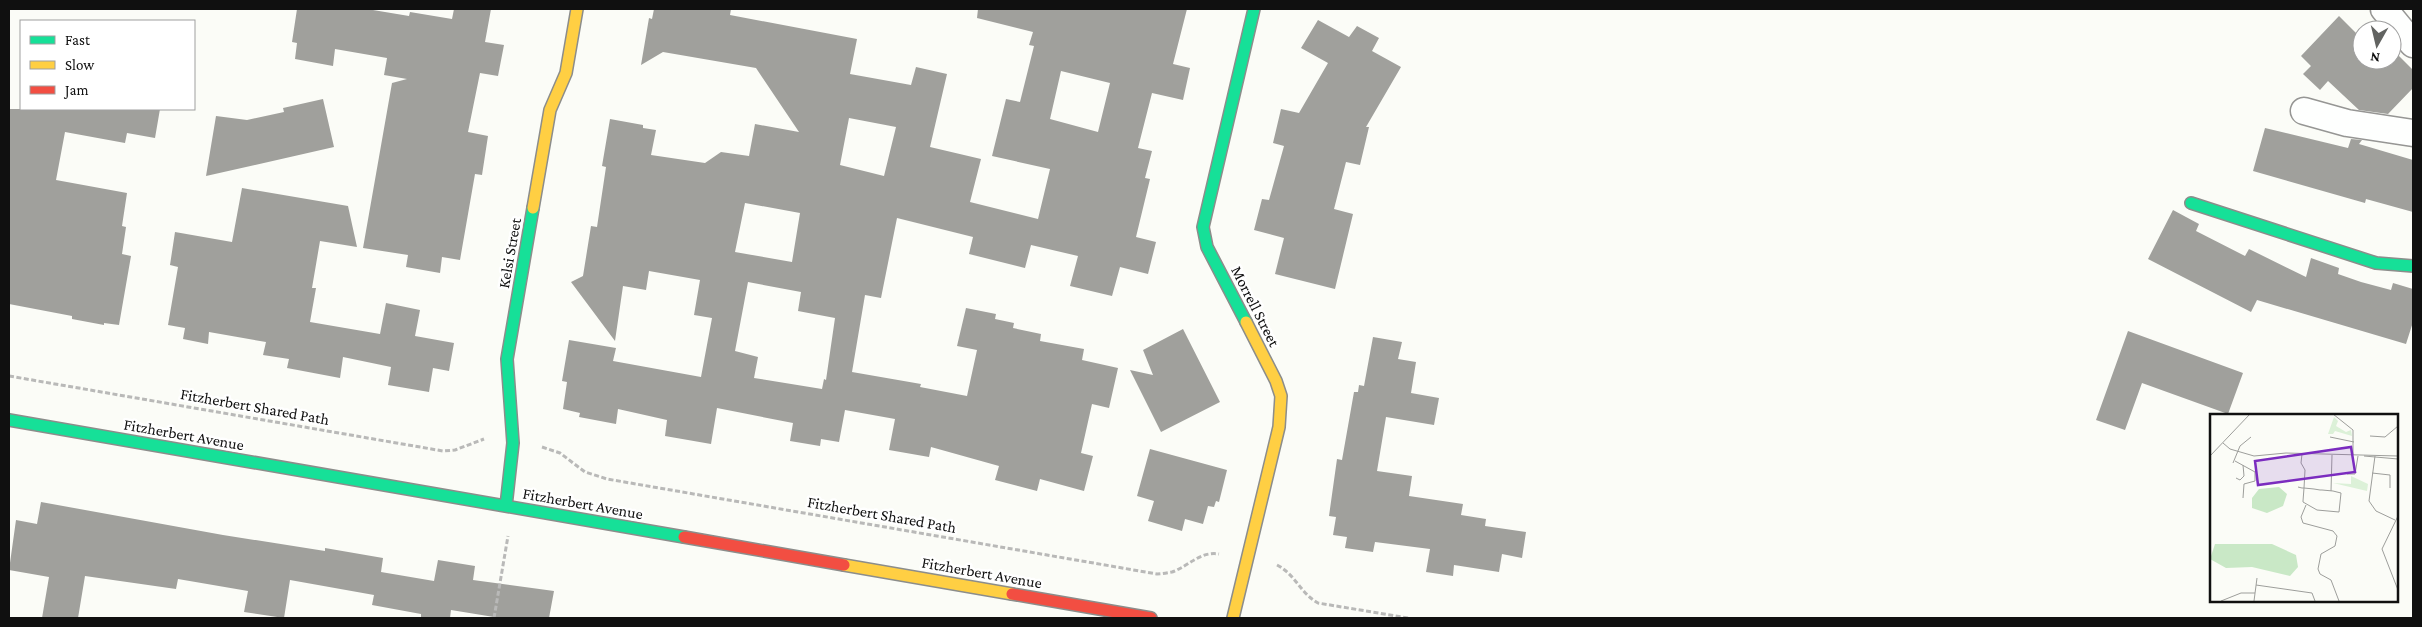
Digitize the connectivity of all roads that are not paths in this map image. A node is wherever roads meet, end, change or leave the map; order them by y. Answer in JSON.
{"nodes":[{"id":1,"x":577,"y":9,"type":"edge"},
{"id":2,"x":1254,"y":9,"type":"edge"},
{"id":3,"x":2384,"y":9,"type":"edge"},
{"id":4,"x":2413,"y":44,"type":"edge"},
{"id":5,"x":2304,"y":111,"type":"dead end"},
{"id":6,"x":2413,"y":133,"type":"edge"},
{"id":7,"x":2191,"y":203,"type":"dead end"},
{"id":8,"x":2413,"y":266,"type":"edge"},
{"id":9,"x":9,"y":420,"type":"edge"},
{"id":10,"x":509,"y":507,"type":"junction"},
{"id":11,"x":1151,"y":618,"type":"edge"},
{"id":12,"x":1233,"y":618,"type":"edge"}],
"edges":[{"from":1,"to":10,"type":"street","name":"Kelsi Street"},
{"from":2,"to":12,"type":"street","name":"Morrell Street"},
{"from":3,"to":4,"type":"street"},
{"from":5,"to":6,"type":"street"},
{"from":7,"to":8,"type":"street"},
{"from":9,"to":10,"type":"street","name":"Fitzherbert Avenue"},
{"from":10,"to":11,"type":"street","name":"Fitzherbert Avenue"}]}
